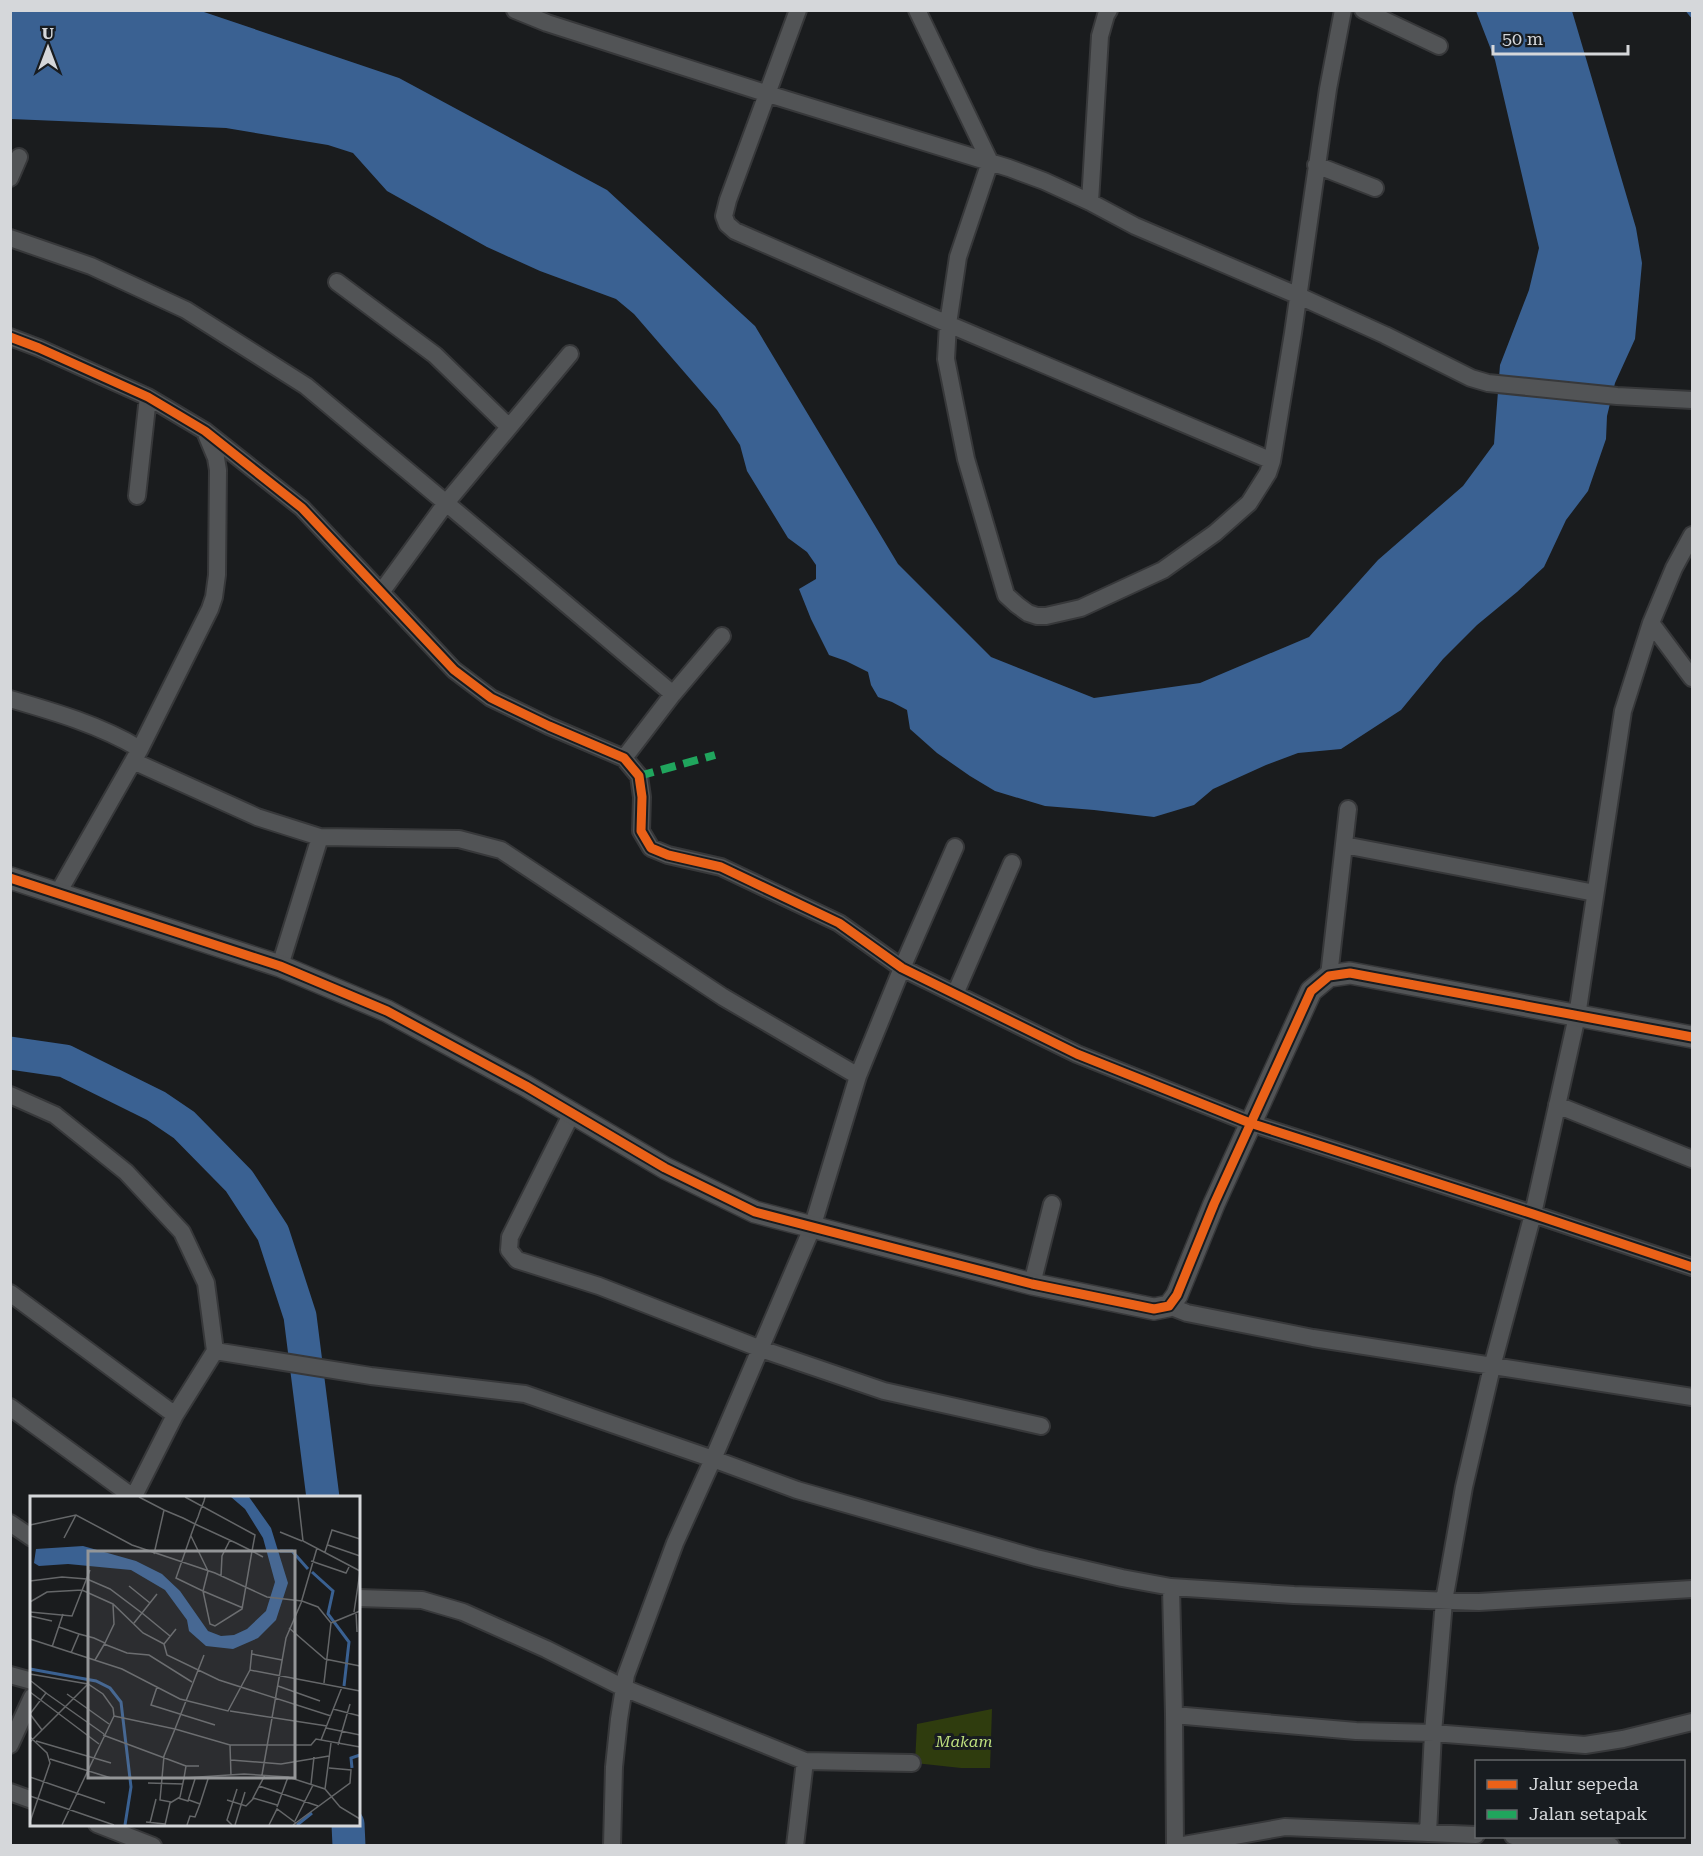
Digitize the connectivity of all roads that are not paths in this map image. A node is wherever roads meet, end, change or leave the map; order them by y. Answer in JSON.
{"nodes":[{"id":1,"x":515,"y":10,"type":"edge"},
{"id":2,"x":798,"y":10,"type":"edge"},
{"id":3,"x":917,"y":10,"type":"edge"},
{"id":4,"x":1109,"y":10,"type":"edge"},
{"id":5,"x":1343,"y":10,"type":"edge"},
{"id":6,"x":1363,"y":10,"type":"edge"},
{"id":7,"x":549,"y":17,"type":"edge"},
{"id":8,"x":1439,"y":46,"type":"dead end"},
{"id":9,"x":768,"y":94,"type":"junction"},
{"id":10,"x":19,"y":157,"type":"dead end"},
{"id":11,"x":990,"y":162,"type":"junction"},
{"id":12,"x":1316,"y":165,"type":"junction"},
{"id":13,"x":10,"y":178,"type":"edge"},
{"id":14,"x":1374,"y":188,"type":"dead end"},
{"id":15,"x":1090,"y":202,"type":"junction"},
{"id":16,"x":10,"y":238,"type":"edge"},
{"id":17,"x":337,"y":282,"type":"dead end"},
{"id":18,"x":1299,"y":296,"type":"junction"},
{"id":19,"x":948,"y":324,"type":"junction"},
{"id":20,"x":10,"y":337,"type":"edge"},
{"id":21,"x":570,"y":354,"type":"dead end"},
{"id":22,"x":148,"y":397,"type":"junction"},
{"id":23,"x":1692,"y":400,"type":"edge"},
{"id":24,"x":509,"y":427,"type":"junction"},
{"id":25,"x":205,"y":431,"type":"junction"},
{"id":26,"x":1272,"y":461,"type":"junction"},
{"id":27,"x":136,"y":496,"type":"dead end"},
{"id":28,"x":446,"y":503,"type":"junction"},
{"id":29,"x":1692,"y":535,"type":"edge"},
{"id":30,"x":382,"y":591,"type":"junction"},
{"id":31,"x":1651,"y":623,"type":"junction"},
{"id":32,"x":722,"y":636,"type":"dead end"},
{"id":33,"x":1692,"y":678,"type":"edge"},
{"id":34,"x":673,"y":694,"type":"junction"},
{"id":35,"x":10,"y":699,"type":"edge"},
{"id":36,"x":136,"y":755,"type":"junction"},
{"id":37,"x":624,"y":758,"type":"junction"},
{"id":38,"x":1348,"y":810,"type":"dead end"},
{"id":39,"x":320,"y":837,"type":"junction"},
{"id":40,"x":1344,"y":845,"type":"junction"},
{"id":41,"x":955,"y":848,"type":"dead end"},
{"id":42,"x":1012,"y":863,"type":"dead end"},
{"id":43,"x":10,"y":878,"type":"edge"},
{"id":44,"x":58,"y":893,"type":"junction"},
{"id":45,"x":1595,"y":893,"type":"junction"},
{"id":46,"x":280,"y":966,"type":"junction"},
{"id":47,"x":902,"y":968,"type":"junction"},
{"id":48,"x":1329,"y":976,"type":"junction"},
{"id":49,"x":955,"y":994,"type":"junction"},
{"id":50,"x":1577,"y":1016,"type":"junction"},
{"id":51,"x":1692,"y":1037,"type":"edge"},
{"id":52,"x":858,"y":1076,"type":"junction"},
{"id":53,"x":10,"y":1095,"type":"edge"},
{"id":54,"x":1557,"y":1105,"type":"junction"},
{"id":55,"x":572,"y":1113,"type":"junction"},
{"id":56,"x":1250,"y":1123,"type":"junction"},
{"id":57,"x":1692,"y":1159,"type":"edge"},
{"id":58,"x":1052,"y":1204,"type":"dead end"},
{"id":59,"x":1533,"y":1214,"type":"junction"},
{"id":60,"x":812,"y":1228,"type":"junction"},
{"id":61,"x":1692,"y":1267,"type":"edge"},
{"id":62,"x":1032,"y":1284,"type":"junction"},
{"id":63,"x":10,"y":1293,"type":"edge"},
{"id":64,"x":1169,"y":1306,"type":"junction"},
{"id":65,"x":761,"y":1349,"type":"junction"},
{"id":66,"x":215,"y":1351,"type":"junction"},
{"id":67,"x":1492,"y":1367,"type":"junction"},
{"id":68,"x":1692,"y":1397,"type":"edge"},
{"id":69,"x":10,"y":1407,"type":"edge"},
{"id":70,"x":175,"y":1415,"type":"junction"},
{"id":71,"x":1041,"y":1426,"type":"dead end"},
{"id":72,"x":713,"y":1459,"type":"junction"},
{"id":73,"x":132,"y":1496,"type":"edge"},
{"id":74,"x":134,"y":1496,"type":"edge"},
{"id":75,"x":10,"y":1523,"type":"edge"},
{"id":76,"x":30,"y":1537,"type":"edge"},
{"id":77,"x":1171,"y":1587,"type":"junction"},
{"id":78,"x":1692,"y":1589,"type":"edge"},
{"id":79,"x":360,"y":1598,"type":"edge"},
{"id":80,"x":1444,"y":1601,"type":"junction"},
{"id":81,"x":10,"y":1675,"type":"edge"},
{"id":82,"x":30,"y":1680,"type":"edge"},
{"id":83,"x":624,"y":1688,"type":"junction"},
{"id":84,"x":30,"y":1701,"type":"edge"},
{"id":85,"x":1174,"y":1715,"type":"junction"},
{"id":86,"x":1692,"y":1722,"type":"edge"},
{"id":87,"x":1433,"y":1733,"type":"junction"},
{"id":88,"x":10,"y":1745,"type":"edge"},
{"id":89,"x":805,"y":1761,"type":"junction"},
{"id":90,"x":912,"y":1763,"type":"dead end"},
{"id":91,"x":10,"y":1792,"type":"edge"},
{"id":92,"x":30,"y":1799,"type":"edge"},
{"id":93,"x":102,"y":1826,"type":"edge"},
{"id":94,"x":1428,"y":1833,"type":"junction"},
{"id":95,"x":1475,"y":1835,"type":"edge"},
{"id":96,"x":1535,"y":1838,"type":"edge"},
{"id":97,"x":1448,"y":1840,"type":"edge"},
{"id":98,"x":1202,"y":1843,"type":"edge"},
{"id":99,"x":153,"y":1845,"type":"edge"},
{"id":100,"x":612,"y":1845,"type":"edge"},
{"id":101,"x":795,"y":1845,"type":"edge"},
{"id":102,"x":1176,"y":1845,"type":"edge"},
{"id":103,"x":1611,"y":1845,"type":"edge"}],
"edges":[{"from":1,"to":7,"type":"street"},
{"from":2,"to":9,"type":"street"},
{"from":3,"to":11,"type":"street"},
{"from":4,"to":15,"type":"street"},
{"from":5,"to":12,"type":"street"},
{"from":6,"to":8,"type":"street"},
{"from":7,"to":9,"type":"street"},
{"from":9,"to":11,"type":"street"},
{"from":9,"to":19,"type":"street"},
{"from":10,"to":13,"type":"street"},
{"from":11,"to":15,"type":"street"},
{"from":11,"to":19,"type":"street"},
{"from":12,"to":14,"type":"street"},
{"from":12,"to":18,"type":"street"},
{"from":15,"to":18,"type":"street"},
{"from":16,"to":28,"type":"street"},
{"from":17,"to":24,"type":"street"},
{"from":18,"to":23,"type":"street"},
{"from":18,"to":26,"type":"street"},
{"from":19,"to":26,"type":"street"},
{"from":19,"to":26,"type":"street"},
{"from":20,"to":22,"type":"street"},
{"from":21,"to":24,"type":"street"},
{"from":22,"to":25,"type":"street"},
{"from":22,"to":27,"type":"street"},
{"from":24,"to":28,"type":"street"},
{"from":25,"to":30,"type":"street"},
{"from":25,"to":36,"type":"street"},
{"from":28,"to":30,"type":"street"},
{"from":28,"to":34,"type":"street"},
{"from":29,"to":31,"type":"street"},
{"from":30,"to":37,"type":"street"},
{"from":31,"to":33,"type":"street"},
{"from":31,"to":45,"type":"street"},
{"from":32,"to":34,"type":"street"},
{"from":34,"to":37,"type":"street"},
{"from":35,"to":36,"type":"street"},
{"from":36,"to":39,"type":"street"},
{"from":36,"to":44,"type":"street"},
{"from":37,"to":47,"type":"street"},
{"from":38,"to":40,"type":"street"},
{"from":39,"to":46,"type":"street"},
{"from":39,"to":52,"type":"street"},
{"from":40,"to":45,"type":"street"},
{"from":40,"to":48,"type":"street"},
{"from":41,"to":47,"type":"street"},
{"from":42,"to":49,"type":"street"},
{"from":43,"to":44,"type":"street"},
{"from":44,"to":46,"type":"street"},
{"from":45,"to":50,"type":"street"},
{"from":46,"to":55,"type":"street"},
{"from":47,"to":49,"type":"street"},
{"from":47,"to":52,"type":"street"},
{"from":48,"to":50,"type":"street"},
{"from":48,"to":56,"type":"street"},
{"from":49,"to":56,"type":"street"},
{"from":50,"to":51,"type":"street"},
{"from":50,"to":54,"type":"street"},
{"from":52,"to":60,"type":"street"},
{"from":53,"to":66,"type":"street"},
{"from":54,"to":57,"type":"street"},
{"from":54,"to":59,"type":"street"},
{"from":55,"to":60,"type":"street"},
{"from":55,"to":65,"type":"street"},
{"from":56,"to":59,"type":"street"},
{"from":56,"to":64,"type":"street"},
{"from":58,"to":62,"type":"street"},
{"from":59,"to":61,"type":"street"},
{"from":59,"to":67,"type":"street"},
{"from":60,"to":62,"type":"street"},
{"from":60,"to":65,"type":"street"},
{"from":62,"to":64,"type":"street"},
{"from":63,"to":70,"type":"street"},
{"from":64,"to":67,"type":"street"},
{"from":65,"to":71,"type":"street"},
{"from":65,"to":72,"type":"street"},
{"from":66,"to":70,"type":"street"},
{"from":66,"to":72,"type":"street"},
{"from":67,"to":68,"type":"street"},
{"from":67,"to":80,"type":"street"},
{"from":69,"to":73,"type":"street"},
{"from":70,"to":74,"type":"street"},
{"from":72,"to":77,"type":"street"},
{"from":72,"to":83,"type":"street"},
{"from":75,"to":76,"type":"street"},
{"from":77,"to":80,"type":"street"},
{"from":77,"to":85,"type":"street"},
{"from":78,"to":80,"type":"street"},
{"from":79,"to":83,"type":"street"},
{"from":80,"to":87,"type":"street"},
{"from":81,"to":82,"type":"street"},
{"from":83,"to":89,"type":"street"},
{"from":83,"to":100,"type":"street"},
{"from":84,"to":88,"type":"street"},
{"from":85,"to":87,"type":"street"},
{"from":85,"to":102,"type":"street"},
{"from":86,"to":87,"type":"street"},
{"from":87,"to":94,"type":"street"},
{"from":89,"to":90,"type":"street"},
{"from":89,"to":101,"type":"street"},
{"from":91,"to":92,"type":"street"},
{"from":93,"to":99,"type":"street"},
{"from":94,"to":97,"type":"street"},
{"from":94,"to":98,"type":"street"},
{"from":95,"to":97,"type":"street"},
{"from":96,"to":103,"type":"street"},
{"from":98,"to":102,"type":"street"}]}
